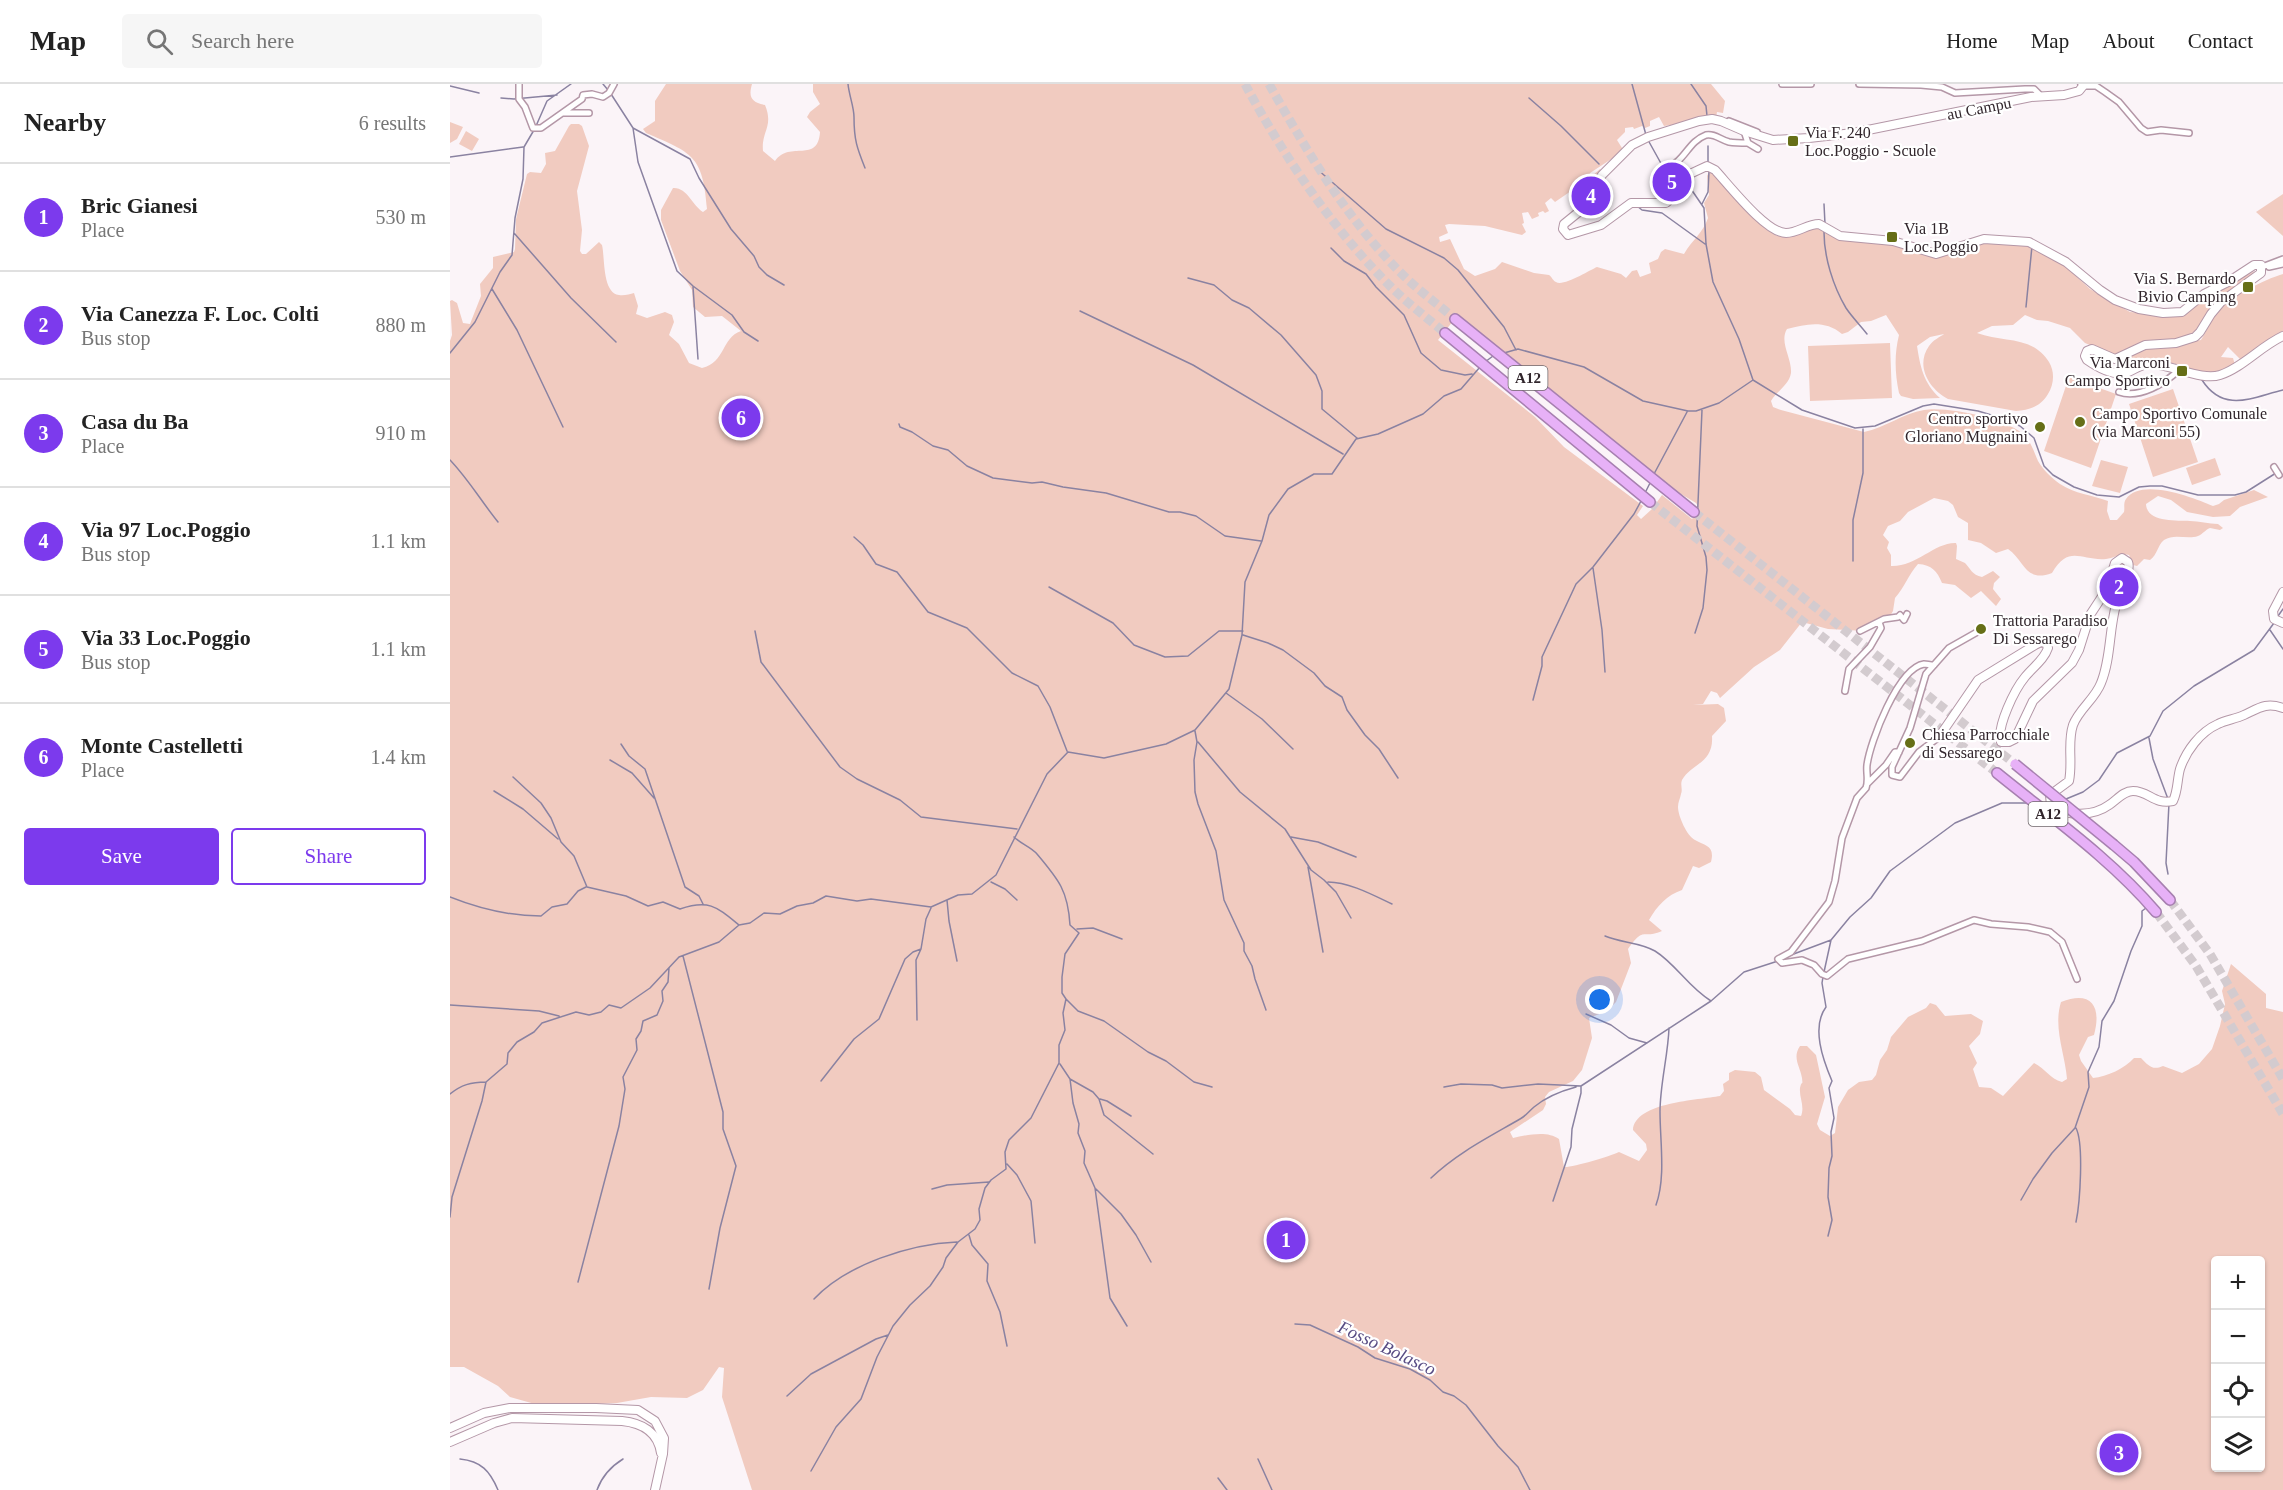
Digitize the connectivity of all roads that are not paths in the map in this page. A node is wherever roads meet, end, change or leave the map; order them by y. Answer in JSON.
{"nodes":[{"id":1,"x":519,"y":84,"type":"edge"},
{"id":2,"x":614,"y":84,"type":"edge"},
{"id":3,"x":1782,"y":84,"type":"edge"},
{"id":4,"x":1811,"y":84,"type":"edge"},
{"id":5,"x":1859,"y":84,"type":"edge"},
{"id":6,"x":1924,"y":84,"type":"edge"},
{"id":7,"x":2082,"y":85,"type":"edge"},
{"id":8,"x":2041,"y":96,"type":"junction"},
{"id":9,"x":563,"y":113,"type":"junction"},
{"id":10,"x":589,"y":113,"type":"dead end"},
{"id":11,"x":1721,"y":121,"type":"junction"},
{"id":12,"x":1744,"y":131,"type":"junction"},
{"id":13,"x":2189,"y":133,"type":"dead end"},
{"id":14,"x":1781,"y":139,"type":"junction"},
{"id":15,"x":1748,"y":143,"type":"junction"},
{"id":16,"x":1758,"y":149,"type":"dead end"},
{"id":17,"x":1675,"y":183,"type":"junction"},
{"id":18,"x":2283,"y":259,"type":"edge"},
{"id":19,"x":2283,"y":264,"type":"edge"},
{"id":20,"x":2262,"y":268,"type":"junction"},
{"id":21,"x":1455,"y":319,"type":"tunnel mouth"},
{"id":22,"x":1445,"y":333,"type":"tunnel mouth"},
{"id":23,"x":2283,"y":336,"type":"edge"},
{"id":24,"x":2181,"y":369,"type":"junction"},
{"id":25,"x":2119,"y":392,"type":"dead end"},
{"id":26,"x":2274,"y":467,"type":"dead end"},
{"id":27,"x":2279,"y":475,"type":"dead end"},
{"id":28,"x":1650,"y":502,"type":"tunnel mouth"},
{"id":29,"x":1694,"y":512,"type":"tunnel mouth"},
{"id":30,"x":2283,"y":592,"type":"edge"},
{"id":31,"x":1907,"y":614,"type":"dead end"},
{"id":32,"x":2278,"y":621,"type":"edge"},
{"id":33,"x":1879,"y":622,"type":"junction"},
{"id":34,"x":1860,"y":631,"type":"dead end"},
{"id":35,"x":1979,"y":631,"type":"dead end"},
{"id":36,"x":1934,"y":665,"type":"junction"},
{"id":37,"x":1845,"y":691,"type":"dead end"},
{"id":38,"x":2283,"y":708,"type":"edge"},
{"id":39,"x":1939,"y":737,"type":"joint"},
{"id":40,"x":1899,"y":752,"type":"junction"},
{"id":41,"x":2015,"y":764,"type":"tunnel mouth"},
{"id":42,"x":1997,"y":773,"type":"tunnel mouth"},
{"id":43,"x":1868,"y":783,"type":"junction"},
{"id":44,"x":2170,"y":900,"type":"tunnel mouth"},
{"id":45,"x":2156,"y":912,"type":"tunnel mouth"},
{"id":46,"x":2077,"y":979,"type":"dead end"},
{"id":47,"x":450,"y":1428,"type":"edge"},
{"id":48,"x":450,"y":1442,"type":"edge"},
{"id":49,"x":662,"y":1458,"type":"junction"},
{"id":50,"x":655,"y":1490,"type":"edge"}],
"edges":[{"from":1,"to":9,"type":"street"},
{"from":2,"to":9,"type":"street"},
{"from":3,"to":4,"type":"street"},
{"from":5,"to":6,"type":"street","name":"au Campu"},
{"from":6,"to":8,"type":"street","name":"au Campu"},
{"from":7,"to":8,"type":"street","name":"au Campu"},
{"from":7,"to":13,"type":"street"},
{"from":8,"to":14,"type":"street","name":"au Campu"},
{"from":9,"to":10,"type":"street"},
{"from":11,"to":12,"type":"street","name":"au Campu"},
{"from":11,"to":14,"type":"street"},
{"from":11,"to":17,"type":"street"},
{"from":12,"to":14,"type":"street","name":"au Campu"},
{"from":12,"to":15,"type":"street"},
{"from":15,"to":16,"type":"street"},
{"from":15,"to":17,"type":"street"},
{"from":17,"to":20,"type":"street"},
{"from":18,"to":20,"type":"street"},
{"from":19,"to":20,"type":"street"},
{"from":20,"to":24,"type":"street"},
{"from":21,"to":29,"type":"highway","number":"A12"},
{"from":22,"to":28,"type":"highway","number":"A12"},
{"from":23,"to":24,"type":"street"},
{"from":24,"to":25,"type":"street"},
{"from":26,"to":27,"type":"street"},
{"from":30,"to":32,"type":"street"},
{"from":31,"to":33,"type":"street"},
{"from":33,"to":34,"type":"street"},
{"from":33,"to":37,"type":"street"},
{"from":35,"to":36,"type":"street"},
{"from":36,"to":40,"type":"street"},
{"from":36,"to":43,"type":"street"},
{"from":38,"to":39,"type":"street"},
{"from":39,"to":40,"type":"street"},
{"from":40,"to":43,"type":"street"},
{"from":41,"to":44,"type":"highway","number":"A12","bridge":true},
{"from":42,"to":45,"type":"highway","number":"A12"},
{"from":43,"to":46,"type":"street"},
{"from":47,"to":49,"type":"street"},
{"from":48,"to":49,"type":"street"},
{"from":49,"to":50,"type":"street"}]}
